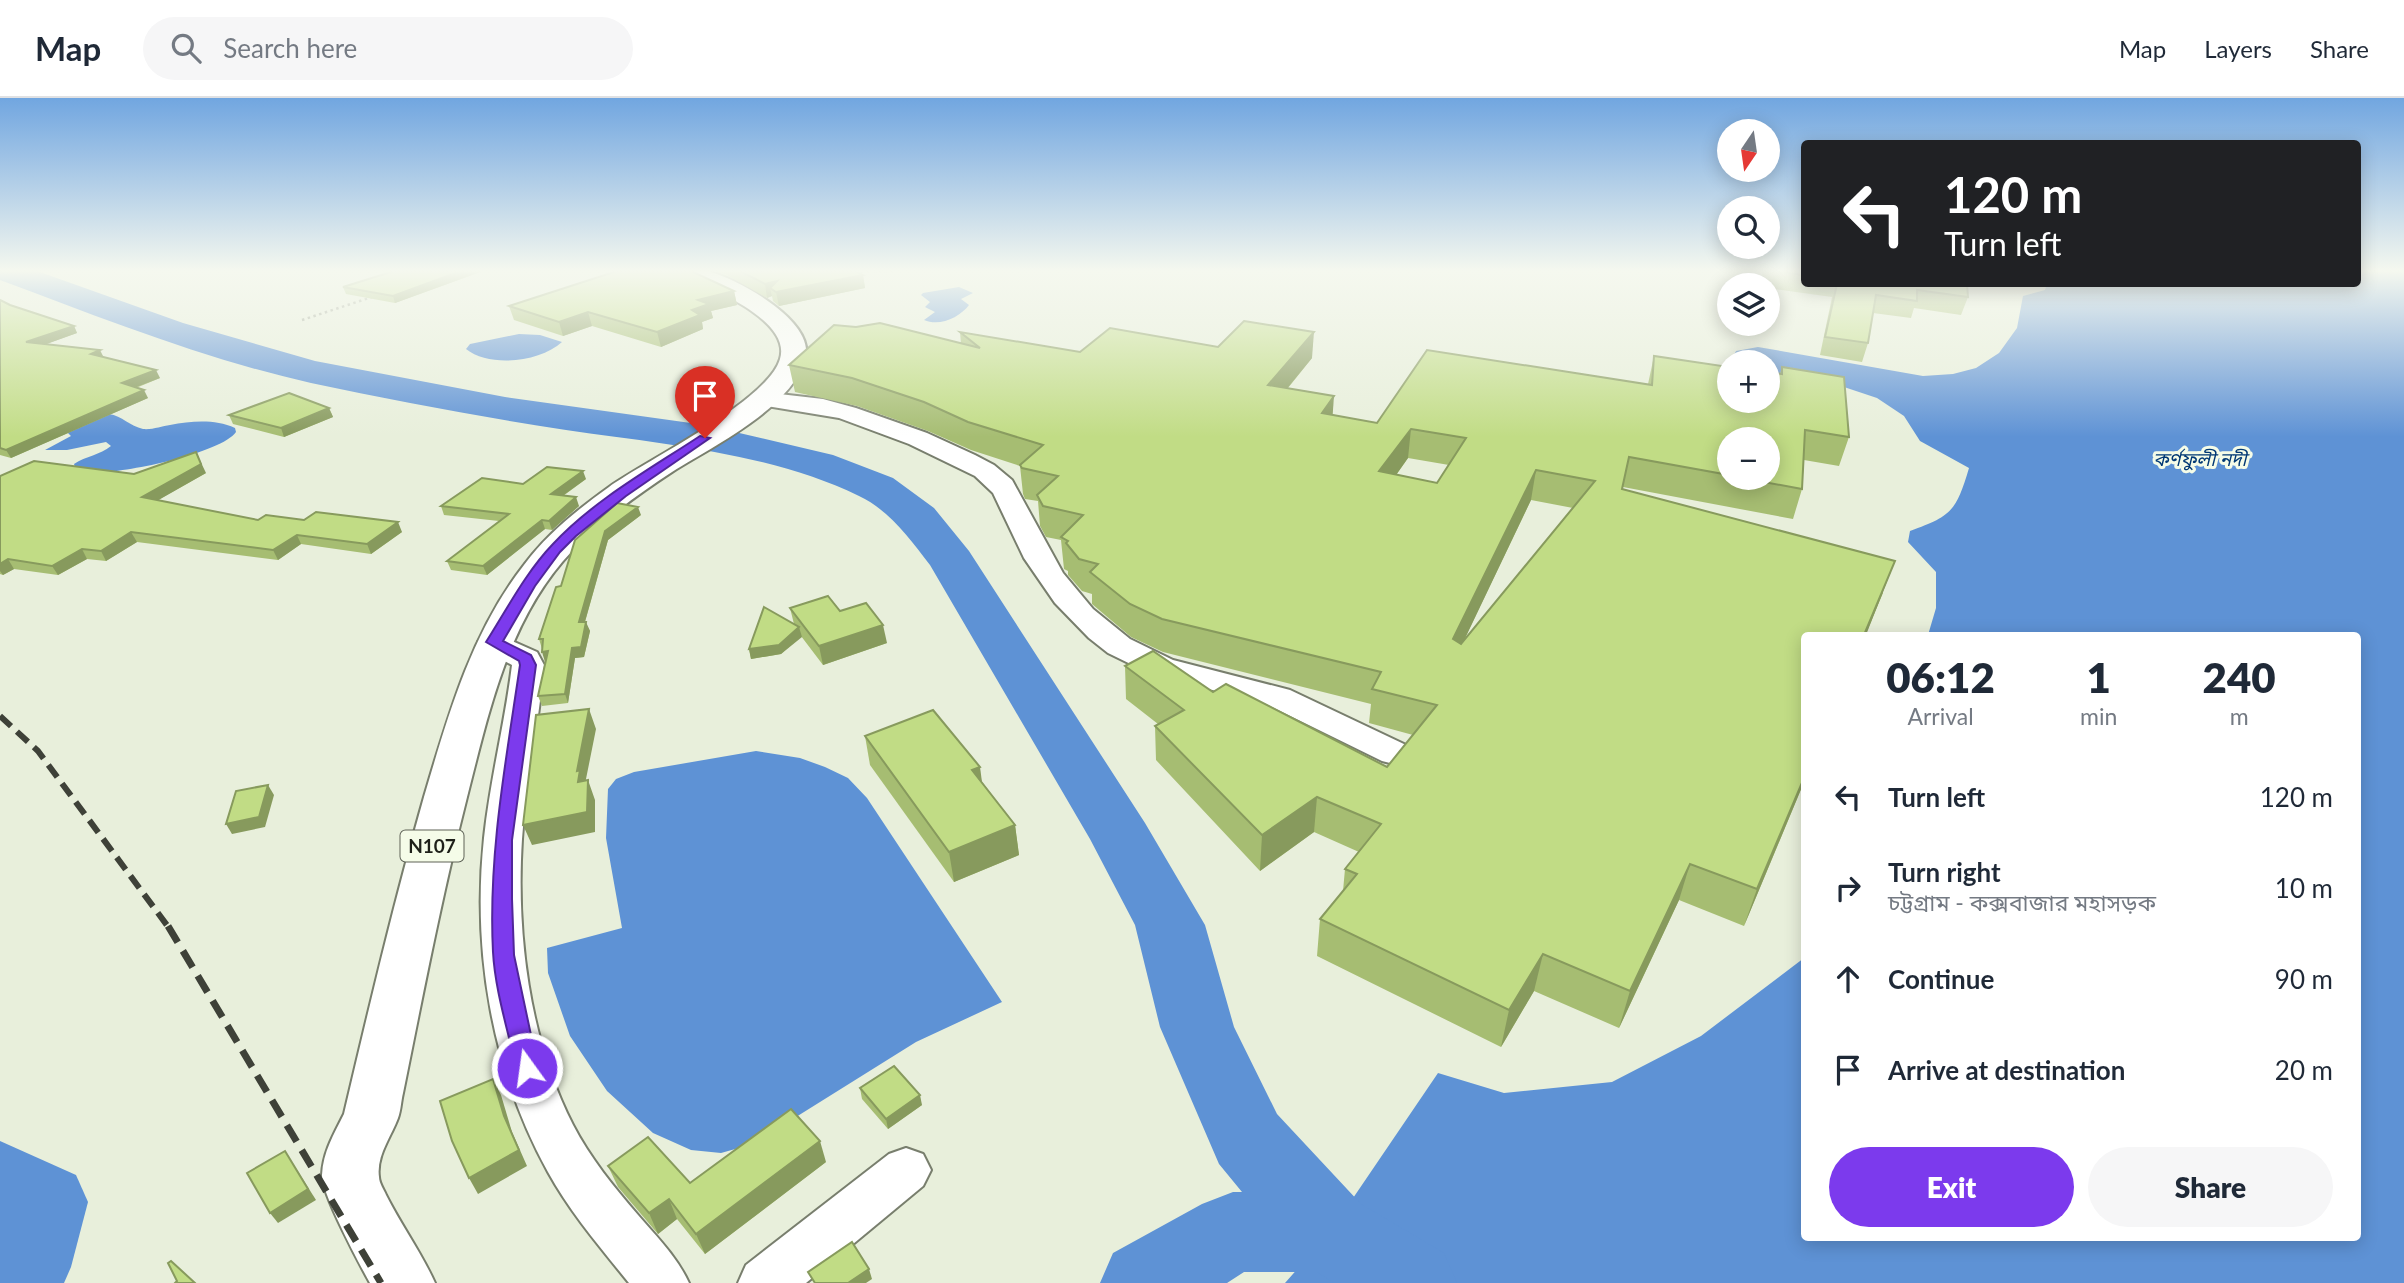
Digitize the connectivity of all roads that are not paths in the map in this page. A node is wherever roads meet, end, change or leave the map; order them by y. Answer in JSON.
{"nodes":[{"id":1,"x":783,"y":326,"type":"edge"},
{"id":2,"x":753,"y":405,"type":"junction"},
{"id":3,"x":494,"y":642,"type":"junction"},
{"id":4,"x":1394,"y":753,"type":"edge"},
{"id":5,"x":906,"y":1170,"type":"dead end"},
{"id":6,"x":404,"y":1283,"type":"edge"},
{"id":7,"x":662,"y":1283,"type":"edge"},
{"id":8,"x":765,"y":1283,"type":"edge"}],
"edges":[{"from":1,"to":2,"type":"highway","number":"N107"},
{"from":2,"to":3,"type":"highway","number":"N107"},
{"from":2,"to":4,"type":"street"},
{"from":3,"to":6,"type":"highway","number":"N107"},
{"from":3,"to":7,"type":"street"},
{"from":5,"to":8,"type":"street"}]}
